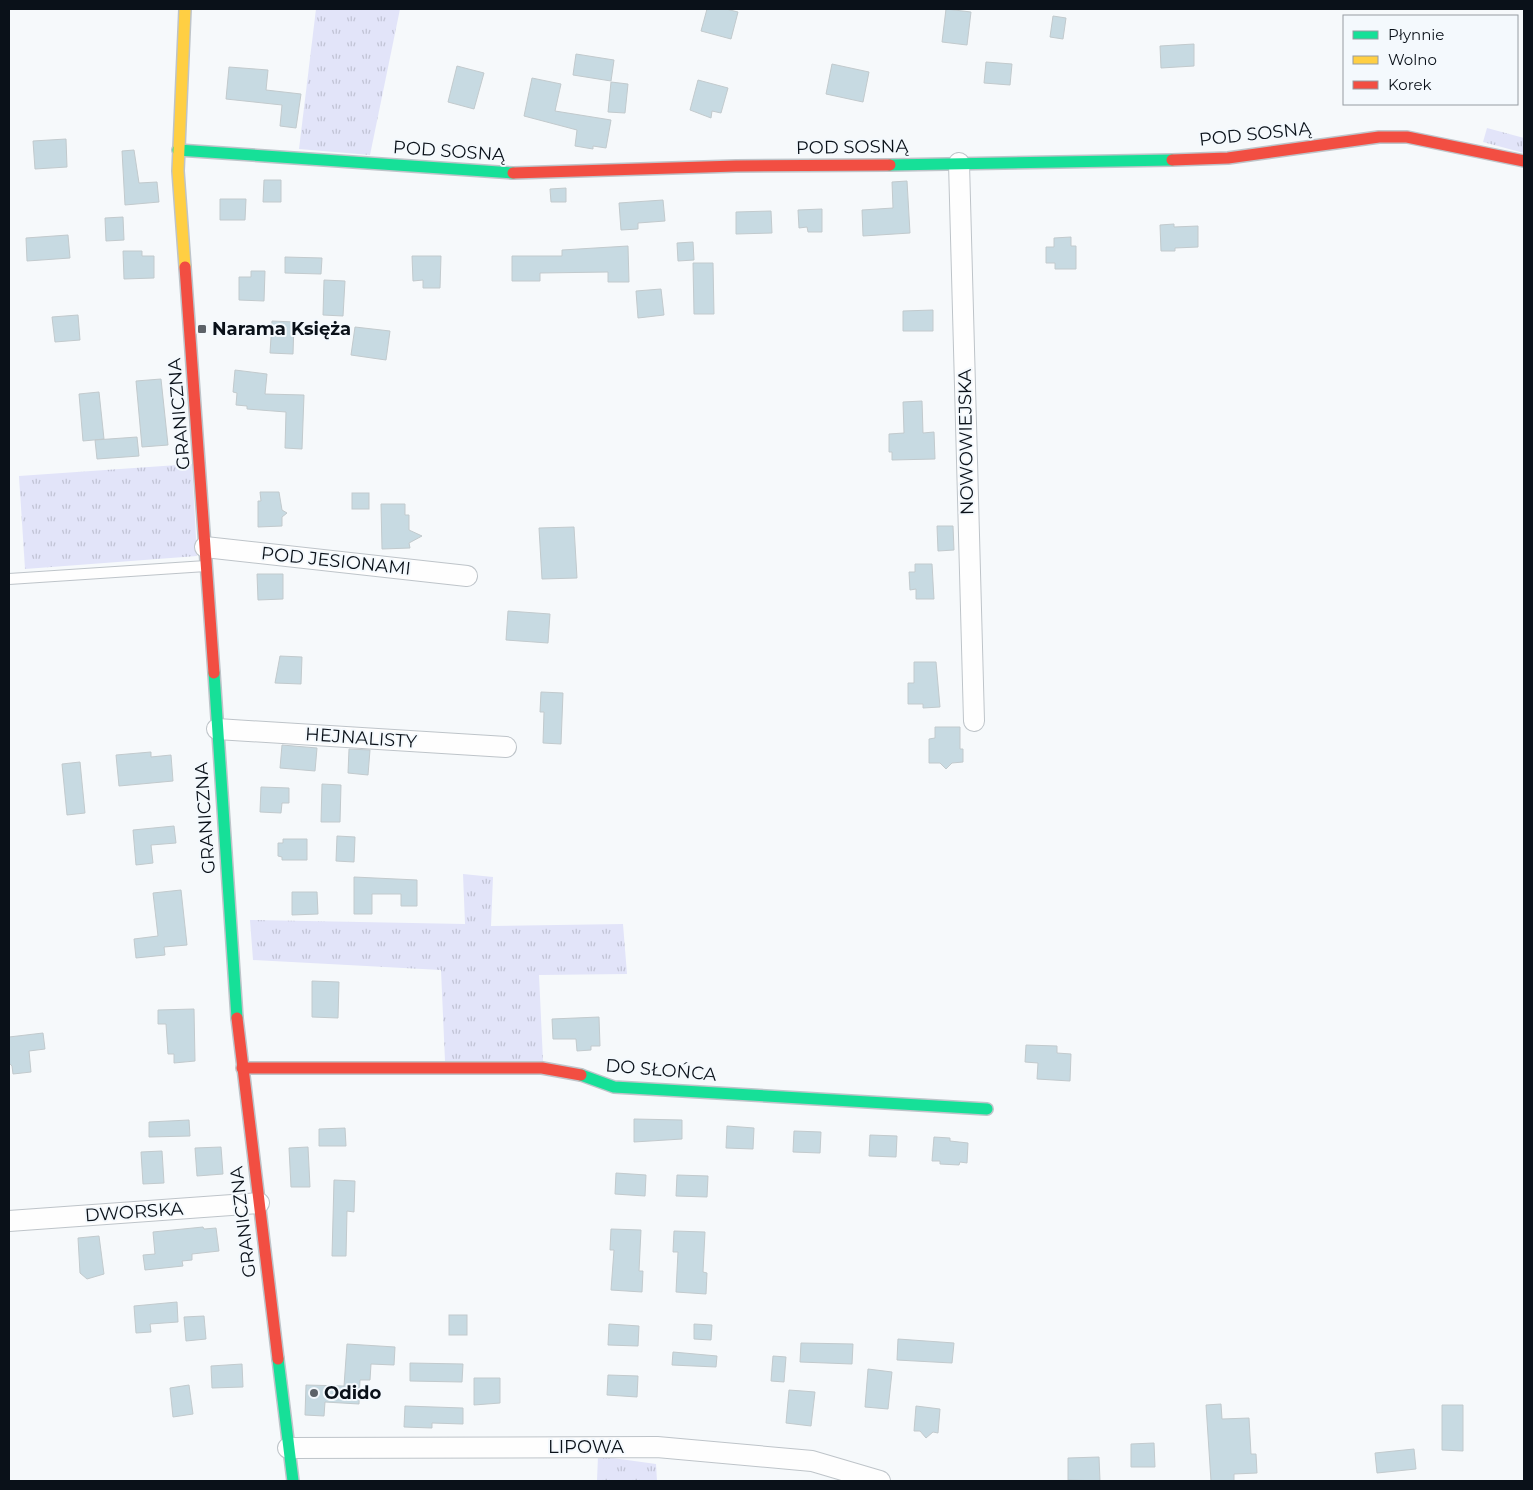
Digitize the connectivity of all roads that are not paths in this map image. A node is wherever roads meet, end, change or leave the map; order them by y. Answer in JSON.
{"nodes":[{"id":1,"x":185,"y":9,"type":"edge"},
{"id":2,"x":178,"y":150,"type":"junction"},
{"id":3,"x":1524,"y":161,"type":"edge"},
{"id":4,"x":959,"y":164,"type":"junction"},
{"id":5,"x":206,"y":556,"type":"junction"},
{"id":6,"x":467,"y":576,"type":"dead end"},
{"id":7,"x":9,"y":579,"type":"edge"},
{"id":8,"x":974,"y":721,"type":"dead end"},
{"id":9,"x":216,"y":729,"type":"junction"},
{"id":10,"x":506,"y":747,"type":"dead end"},
{"id":11,"x":242,"y":1068,"type":"junction"},
{"id":12,"x":987,"y":1109,"type":"dead end"},
{"id":13,"x":259,"y":1203,"type":"junction"},
{"id":14,"x":9,"y":1221,"type":"edge"},
{"id":15,"x":288,"y":1448,"type":"junction"},
{"id":16,"x":293,"y":1481,"type":"edge"},
{"id":17,"x":880,"y":1481,"type":"edge"}],
"edges":[{"from":1,"to":2,"type":"street","name":"GRANICZNA"},
{"from":2,"to":4,"type":"street","name":"POD SOSNĄ"},
{"from":2,"to":5,"type":"street","name":"GRANICZNA"},
{"from":3,"to":4,"type":"street","name":"POD SOSNĄ"},
{"from":4,"to":8,"type":"street","name":"NOWOWIEJSKA"},
{"from":5,"to":6,"type":"street","name":"POD JESIONAMI"},
{"from":5,"to":7,"type":"lane"},
{"from":5,"to":9,"type":"street","name":"GRANICZNA"},
{"from":9,"to":10,"type":"street","name":"HEJNALISTY"},
{"from":9,"to":11,"type":"street","name":"GRANICZNA"},
{"from":11,"to":12,"type":"street","name":"DO SŁOŃCA"},
{"from":11,"to":13,"type":"street","name":"GRANICZNA"},
{"from":13,"to":14,"type":"street","name":"DWORSKA"},
{"from":13,"to":15,"type":"street","name":"GRANICZNA"},
{"from":15,"to":16,"type":"street","name":"GRANICZNA"},
{"from":15,"to":17,"type":"street","name":"LIPOWA"}]}
